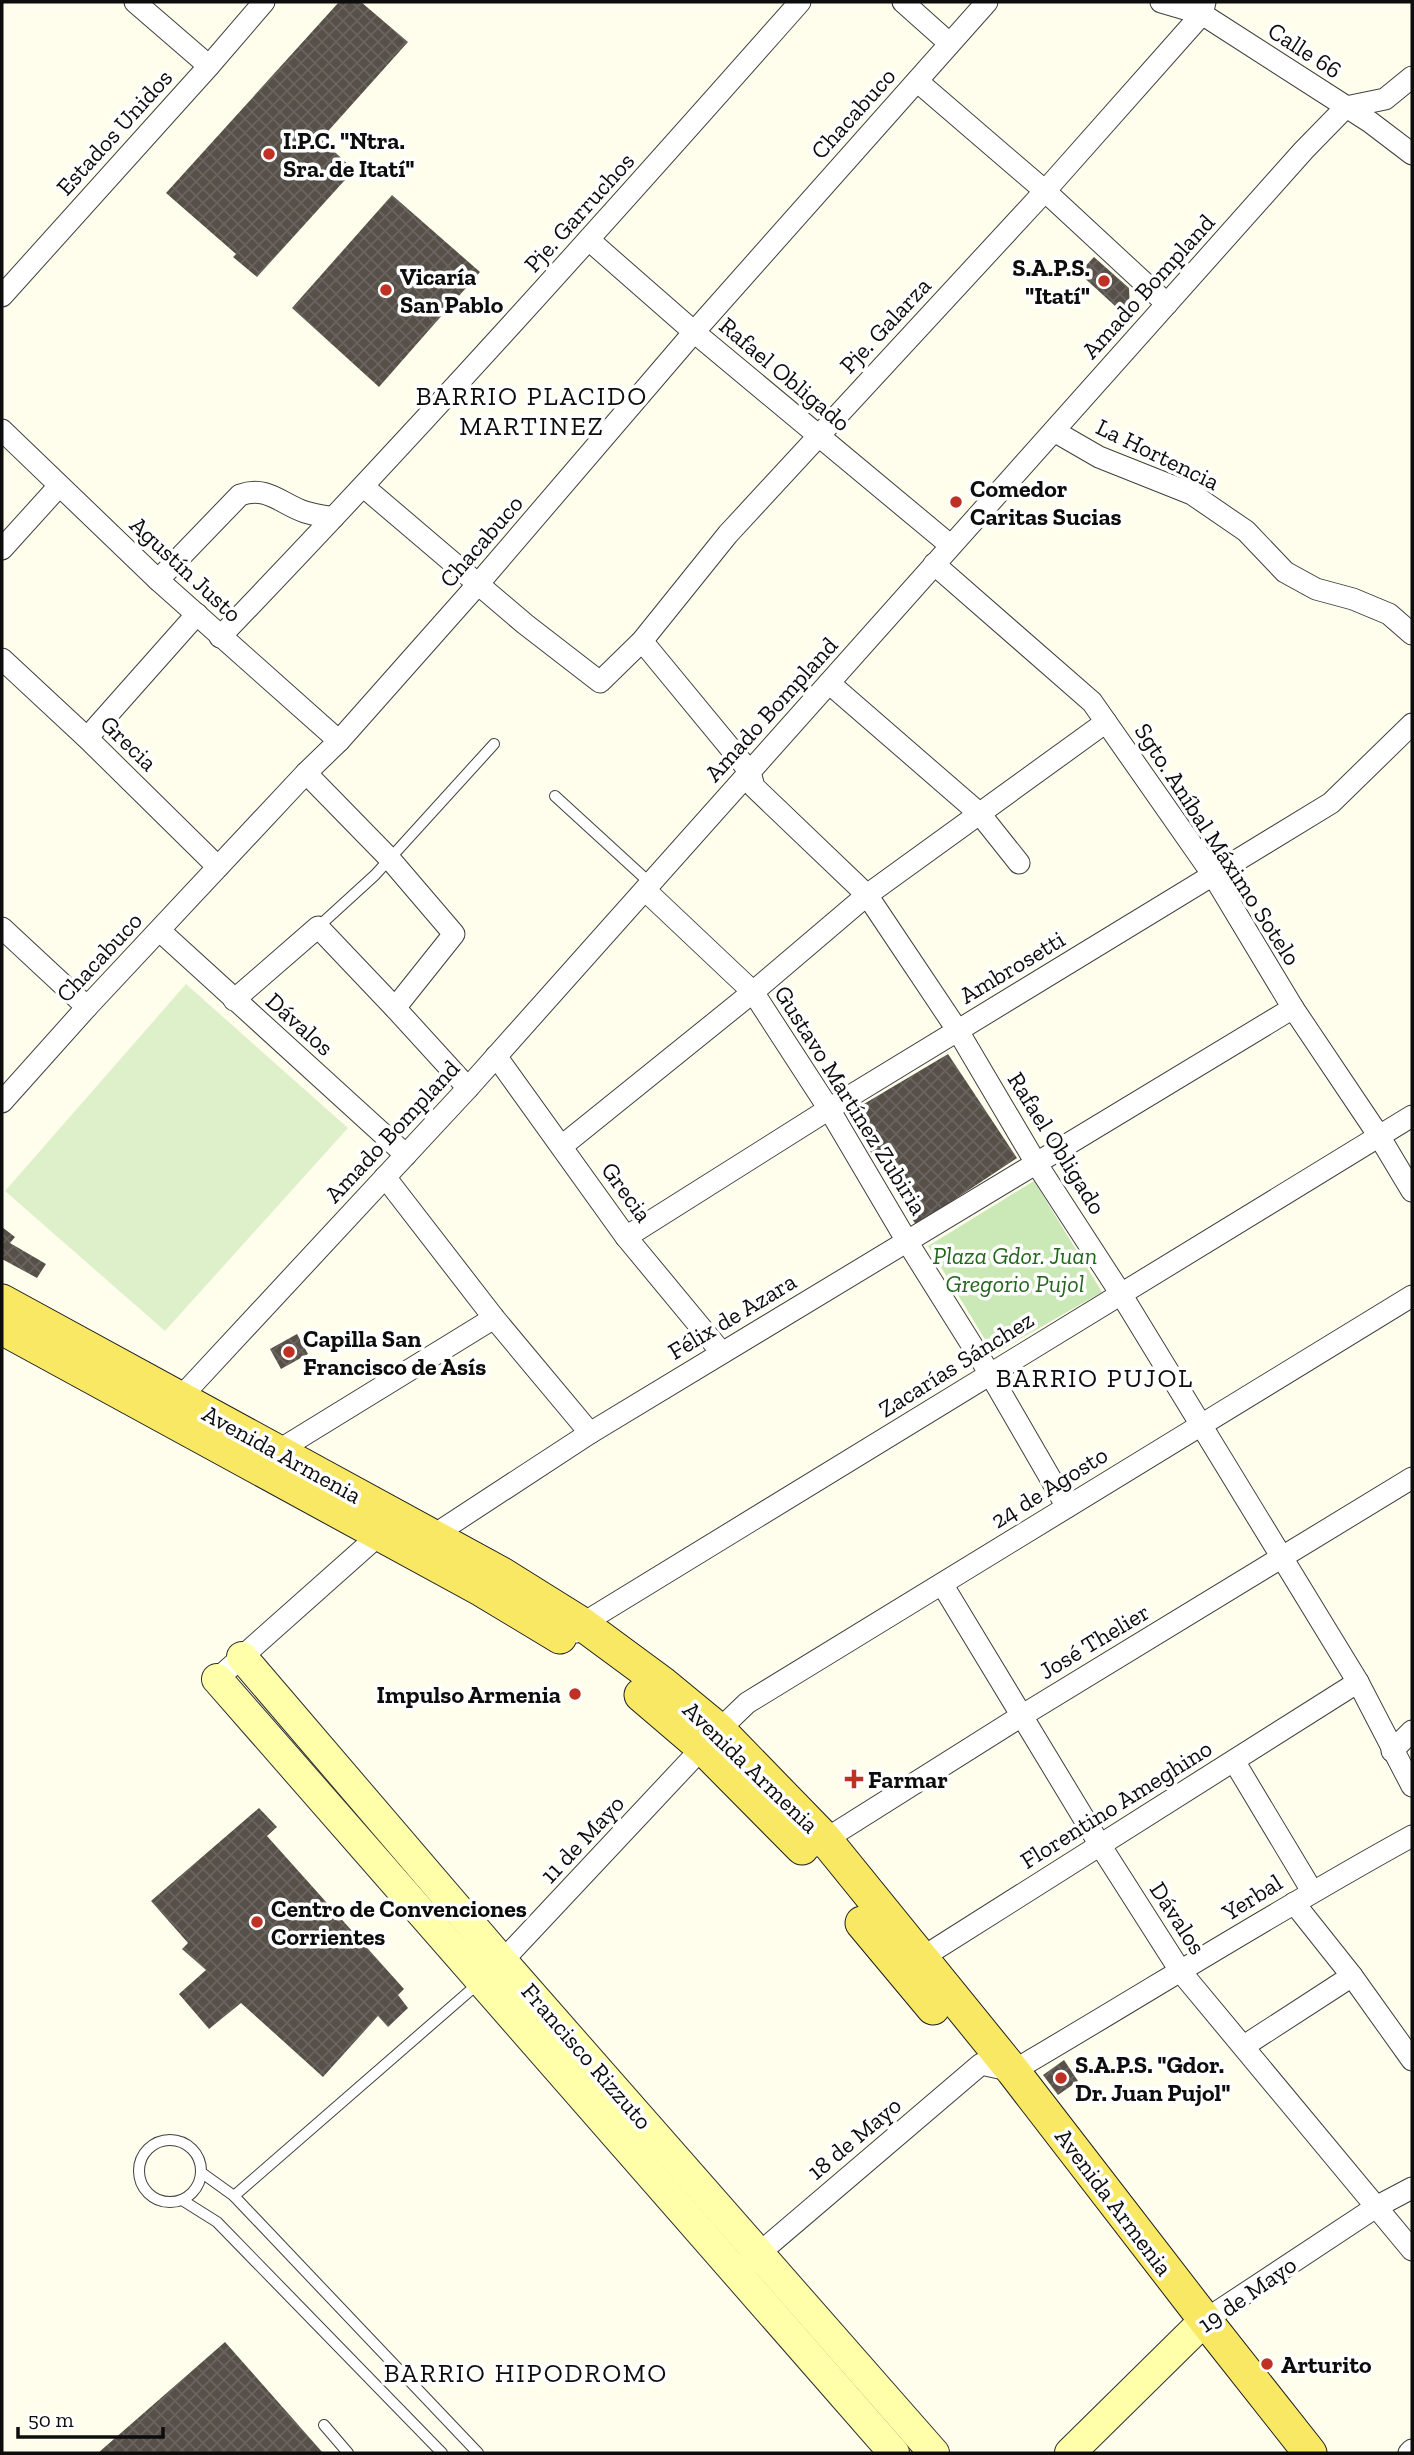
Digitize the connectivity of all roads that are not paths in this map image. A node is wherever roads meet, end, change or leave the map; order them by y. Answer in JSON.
{"nodes":[{"id":1,"x":135,"y":2,"type":"edge"},
{"id":2,"x":264,"y":2,"type":"edge"},
{"id":3,"x":800,"y":2,"type":"edge"},
{"id":4,"x":903,"y":2,"type":"edge"},
{"id":5,"x":987,"y":2,"type":"edge"},
{"id":6,"x":1161,"y":2,"type":"edge"},
{"id":7,"x":1203,"y":8,"type":"edge"},
{"id":8,"x":949,"y":43,"type":"junction"},
{"id":9,"x":209,"y":66,"type":"junction"},
{"id":10,"x":1412,"y":77,"type":"edge"},
{"id":11,"x":917,"y":81,"type":"junction"},
{"id":12,"x":1346,"y":107,"type":"junction"},
{"id":13,"x":1412,"y":154,"type":"edge"},
{"id":14,"x":1045,"y":191,"type":"junction"},
{"id":15,"x":589,"y":240,"type":"junction"},
{"id":16,"x":2,"y":296,"type":"edge"},
{"id":17,"x":1167,"y":304,"type":"junction"},
{"id":18,"x":694,"y":332,"type":"junction"},
{"id":19,"x":2,"y":430,"type":"edge"},
{"id":20,"x":1054,"y":431,"type":"junction"},
{"id":21,"x":819,"y":437,"type":"junction"},
{"id":22,"x":59,"y":486,"type":"junction"},
{"id":23,"x":365,"y":487,"type":"junction"},
{"id":24,"x":333,"y":518,"type":"junction"},
{"id":25,"x":950,"y":545,"type":"junction"},
{"id":26,"x":2,"y":549,"type":"edge"},
{"id":27,"x":934,"y":564,"type":"junction"},
{"id":28,"x":158,"y":580,"type":"junction"},
{"id":29,"x":480,"y":583,"type":"junction"},
{"id":30,"x":197,"y":614,"type":"junction"},
{"id":31,"x":1412,"y":634,"type":"edge"},
{"id":32,"x":220,"y":637,"type":"junction"},
{"id":33,"x":642,"y":641,"type":"junction"},
{"id":34,"x":2,"y":659,"type":"edge"},
{"id":35,"x":829,"y":683,"type":"junction"},
{"id":36,"x":1106,"y":722,"type":"junction"},
{"id":37,"x":1412,"y":724,"type":"edge"},
{"id":38,"x":87,"y":738,"type":"junction"},
{"id":39,"x":339,"y":741,"type":"junction"},
{"id":40,"x":494,"y":744,"type":"dead end"},
{"id":41,"x":750,"y":772,"type":"junction"},
{"id":42,"x":306,"y":773,"type":"junction"},
{"id":43,"x":555,"y":796,"type":"dead end"},
{"id":44,"x":980,"y":814,"type":"junction"},
{"id":45,"x":389,"y":858,"type":"junction"},
{"id":46,"x":1019,"y":863,"type":"dead end"},
{"id":47,"x":218,"y":867,"type":"junction"},
{"id":48,"x":1213,"y":875,"type":"junction"},
{"id":49,"x":648,"y":886,"type":"junction"},
{"id":50,"x":867,"y":895,"type":"junction"},
{"id":51,"x":2,"y":928,"type":"edge"},
{"id":52,"x":318,"y":928,"type":"junction"},
{"id":53,"x":160,"y":931,"type":"junction"},
{"id":54,"x":753,"y":992,"type":"junction"},
{"id":55,"x":234,"y":1000,"type":"junction"},
{"id":56,"x":87,"y":1007,"type":"junction"},
{"id":57,"x":395,"y":1007,"type":"junction"},
{"id":58,"x":1293,"y":1008,"type":"junction"},
{"id":59,"x":958,"y":1031,"type":"junction"},
{"id":60,"x":496,"y":1056,"type":"junction"},
{"id":61,"x":468,"y":1088,"type":"junction"},
{"id":62,"x":2,"y":1102,"type":"edge"},
{"id":63,"x":829,"y":1110,"type":"junction"},
{"id":64,"x":1412,"y":1116,"type":"edge"},
{"id":65,"x":1379,"y":1136,"type":"junction"},
{"id":66,"x":562,"y":1146,"type":"junction"},
{"id":67,"x":406,"y":1155,"type":"junction"},
{"id":68,"x":1036,"y":1163,"type":"junction"},
{"id":69,"x":386,"y":1177,"type":"junction"},
{"id":70,"x":1412,"y":1191,"type":"edge"},
{"id":71,"x":626,"y":1237,"type":"junction"},
{"id":72,"x":908,"y":1242,"type":"junction"},
{"id":73,"x":1121,"y":1294,"type":"junction"},
{"id":74,"x":1412,"y":1296,"type":"edge"},
{"id":75,"x":2,"y":1301,"type":"edge"},
{"id":76,"x":494,"y":1318,"type":"junction"},
{"id":77,"x":2,"y":1328,"type":"edge"},
{"id":78,"x":722,"y":1353,"type":"junction"},
{"id":79,"x":990,"y":1374,"type":"junction"},
{"id":80,"x":174,"y":1409,"type":"junction"},
{"id":81,"x":1200,"y":1425,"type":"junction"},
{"id":82,"x":590,"y":1433,"type":"junction"},
{"id":83,"x":271,"y":1463,"type":"junction"},
{"id":84,"x":1412,"y":1478,"type":"edge"},
{"id":85,"x":1067,"y":1507,"type":"junction"},
{"id":86,"x":379,"y":1535,"type":"junction"},
{"id":87,"x":431,"y":1536,"type":"junction"},
{"id":88,"x":1283,"y":1558,"type":"junction"},
{"id":89,"x":942,"y":1584,"type":"junction"},
{"id":90,"x":575,"y":1633,"type":"junction"},
{"id":91,"x":242,"y":1657,"type":"junction"},
{"id":92,"x":217,"y":1678,"type":"joint"},
{"id":93,"x":1358,"y":1682,"type":"junction"},
{"id":94,"x":1023,"y":1715,"type":"junction"},
{"id":95,"x":1412,"y":1731,"type":"edge"},
{"id":96,"x":711,"y":1739,"type":"junction"},
{"id":97,"x":1392,"y":1751,"type":"junction"},
{"id":98,"x":1234,"y":1761,"type":"junction"},
{"id":99,"x":1412,"y":1786,"type":"edge"},
{"id":100,"x":1412,"y":1836,"type":"edge"},
{"id":101,"x":1100,"y":1844,"type":"junction"},
{"id":102,"x":815,"y":1846,"type":"junction"},
{"id":103,"x":1312,"y":1891,"type":"junction"},
{"id":104,"x":1294,"y":1903,"type":"junction"},
{"id":105,"x":503,"y":1962,"type":"junction"},
{"id":106,"x":911,"y":1965,"type":"junction"},
{"id":107,"x":1181,"y":1972,"type":"junction"},
{"id":108,"x":1352,"y":1976,"type":"junction"},
{"id":109,"x":480,"y":1982,"type":"junction"},
{"id":110,"x":1244,"y":2046,"type":"junction"},
{"id":111,"x":1412,"y":2060,"type":"edge"},
{"id":112,"x":981,"y":2064,"type":"junction"},
{"id":113,"x":1013,"y":2071,"type":"junction"},
{"id":114,"x":202,"y":2173,"type":"junction"},
{"id":115,"x":1412,"y":2188,"type":"edge"},
{"id":116,"x":234,"y":2196,"type":"junction"},
{"id":117,"x":182,"y":2200,"type":"junction"},
{"id":118,"x":1376,"y":2207,"type":"junction"},
{"id":119,"x":1412,"y":2250,"type":"edge"},
{"id":120,"x":759,"y":2253,"type":"junction"},
{"id":121,"x":736,"y":2274,"type":"junction"},
{"id":122,"x":1197,"y":2327,"type":"junction"},
{"id":123,"x":324,"y":2425,"type":"dead end"},
{"id":124,"x":348,"y":2453,"type":"edge"},
{"id":125,"x":442,"y":2453,"type":"edge"},
{"id":126,"x":478,"y":2453,"type":"edge"},
{"id":127,"x":894,"y":2453,"type":"edge"},
{"id":128,"x":934,"y":2453,"type":"edge"},
{"id":129,"x":1070,"y":2453,"type":"edge"},
{"id":130,"x":1284,"y":2453,"type":"edge"},
{"id":131,"x":1310,"y":2453,"type":"edge"}],
"edges":[{"from":1,"to":9,"type":"street"},
{"from":2,"to":9,"type":"street","name":"Estados Unidos"},
{"from":3,"to":15,"type":"street","name":"Pje. Garruchos"},
{"from":4,"to":8,"type":"street"},
{"from":5,"to":8,"type":"street","name":"Chacabuco"},
{"from":6,"to":7,"type":"street","name":"Calle 66"},
{"from":7,"to":12,"type":"street","name":"Calle 66"},
{"from":7,"to":14,"type":"street","name":"Pje. Galarza"},
{"from":8,"to":11,"type":"street","name":"Chacabuco"},
{"from":9,"to":16,"type":"street","name":"Estados Unidos"},
{"from":10,"to":12,"type":"street"},
{"from":11,"to":14,"type":"street"},
{"from":11,"to":18,"type":"street","name":"Chacabuco"},
{"from":12,"to":13,"type":"street","name":"Calle 66"},
{"from":12,"to":17,"type":"street","name":"Amado Bompland"},
{"from":14,"to":17,"type":"street"},
{"from":14,"to":21,"type":"street","name":"Pje. Galarza"},
{"from":15,"to":18,"type":"street","name":"Rafael Obligado"},
{"from":15,"to":23,"type":"street","name":"Pje. Garruchos"},
{"from":17,"to":20,"type":"street","name":"Amado Bompland"},
{"from":18,"to":21,"type":"street","name":"Rafael Obligado"},
{"from":18,"to":29,"type":"street","name":"Chacabuco"},
{"from":19,"to":22,"type":"street","name":"Agustín Justo"},
{"from":20,"to":25,"type":"street","name":"Amado Bompland"},
{"from":20,"to":31,"type":"street","name":"La Hortencia"},
{"from":21,"to":25,"type":"street","name":"Rafael Obligado"},
{"from":21,"to":33,"type":"street","name":"Pje. Galarza"},
{"from":22,"to":26,"type":"street"},
{"from":22,"to":28,"type":"street","name":"Agustín Justo"},
{"from":23,"to":24,"type":"street","name":"Pje. Garruchos"},
{"from":23,"to":29,"type":"street"},
{"from":24,"to":28,"type":"street"},
{"from":24,"to":32,"type":"street","name":"Pje. Garruchos"},
{"from":25,"to":27,"type":"street","name":"Amado Bompland"},
{"from":27,"to":35,"type":"street","name":"Amado Bompland"},
{"from":27,"to":36,"type":"street","name":"Sgto. Aníbal Máximo Sotelo"},
{"from":28,"to":30,"type":"street","name":"Agustín Justo"},
{"from":29,"to":33,"type":"street","name":"Pje. Galarza"},
{"from":29,"to":39,"type":"street","name":"Chacabuco"},
{"from":30,"to":32,"type":"street","name":"Agustín Justo"},
{"from":30,"to":38,"type":"street"},
{"from":32,"to":39,"type":"street","name":"Agustín Justo"},
{"from":33,"to":41,"type":"street"},
{"from":34,"to":38,"type":"street","name":"Grecia"},
{"from":35,"to":41,"type":"street","name":"Amado Bompland"},
{"from":35,"to":44,"type":"street"},
{"from":36,"to":44,"type":"street"},
{"from":36,"to":48,"type":"street","name":"Sgto. Aníbal Máximo Sotelo"},
{"from":37,"to":48,"type":"street","name":"Ambrosetti"},
{"from":38,"to":47,"type":"street","name":"Grecia"},
{"from":39,"to":42,"type":"street","name":"Chacabuco"},
{"from":40,"to":45,"type":"lane"},
{"from":41,"to":49,"type":"street","name":"Amado Bompland"},
{"from":41,"to":50,"type":"street","name":"Rafael Obligado"},
{"from":42,"to":45,"type":"street"},
{"from":42,"to":47,"type":"street","name":"Chacabuco"},
{"from":43,"to":49,"type":"lane"},
{"from":44,"to":46,"type":"street"},
{"from":44,"to":50,"type":"street"},
{"from":45,"to":52,"type":"lane"},
{"from":45,"to":57,"type":"street"},
{"from":47,"to":53,"type":"street","name":"Chacabuco"},
{"from":48,"to":58,"type":"street","name":"Sgto. Aníbal Máximo Sotelo"},
{"from":48,"to":59,"type":"street","name":"Ambrosetti"},
{"from":49,"to":54,"type":"street","name":"Gustavo Martínez Zubiria"},
{"from":49,"to":60,"type":"street","name":"Amado Bompland"},
{"from":50,"to":54,"type":"street"},
{"from":50,"to":59,"type":"street","name":"Rafael Obligado"},
{"from":51,"to":56,"type":"street"},
{"from":52,"to":55,"type":"street"},
{"from":52,"to":57,"type":"street"},
{"from":53,"to":55,"type":"street","name":"Dávalos"},
{"from":53,"to":56,"type":"street","name":"Chacabuco"},
{"from":54,"to":63,"type":"street","name":"Gustavo Martínez Zubiria"},
{"from":54,"to":66,"type":"street"},
{"from":55,"to":67,"type":"street","name":"Dávalos"},
{"from":56,"to":62,"type":"street","name":"Chacabuco"},
{"from":57,"to":61,"type":"street"},
{"from":58,"to":65,"type":"street","name":"Sgto. Aníbal Máximo Sotelo"},
{"from":58,"to":68,"type":"street","name":"Félix de Azara"},
{"from":59,"to":63,"type":"street","name":"Ambrosetti"},
{"from":59,"to":68,"type":"street","name":"Rafael Obligado"},
{"from":60,"to":61,"type":"street","name":"Amado Bompland"},
{"from":60,"to":66,"type":"street","name":"Grecia"},
{"from":61,"to":67,"type":"street","name":"Amado Bompland"},
{"from":63,"to":71,"type":"street","name":"Ambrosetti"},
{"from":63,"to":72,"type":"street","name":"Gustavo Martínez Zubiria"},
{"from":64,"to":65,"type":"street","name":"Zacarías Sánchez"},
{"from":65,"to":70,"type":"street","name":"Sgto. Aníbal Máximo Sotelo"},
{"from":65,"to":73,"type":"street","name":"Zacarías Sánchez"},
{"from":66,"to":71,"type":"street","name":"Grecia"},
{"from":67,"to":69,"type":"street","name":"Amado Bompland"},
{"from":68,"to":72,"type":"street","name":"Félix de Azara"},
{"from":68,"to":73,"type":"street","name":"Rafael Obligado"},
{"from":69,"to":76,"type":"street"},
{"from":69,"to":80,"type":"street","name":"Amado Bompland"},
{"from":71,"to":78,"type":"street","name":"Grecia"},
{"from":72,"to":78,"type":"street","name":"Félix de Azara"},
{"from":72,"to":79,"type":"street","name":"Gustavo Martínez Zubiria"},
{"from":73,"to":79,"type":"street","name":"Zacarías Sánchez"},
{"from":73,"to":81,"type":"street","name":"Rafael Obligado"},
{"from":74,"to":81,"type":"street","name":"24 de Agosto"},
{"from":75,"to":80,"type":"main road","name":"Avenida Armenia"},
{"from":76,"to":82,"type":"street"},
{"from":76,"to":83,"type":"street"},
{"from":77,"to":80,"type":"main road","name":"Avenida Armenia"},
{"from":78,"to":82,"type":"street","name":"Félix de Azara"},
{"from":79,"to":85,"type":"street","name":"Gustavo Martínez Zubiria"},
{"from":79,"to":90,"type":"street","name":"Zacarías Sánchez"},
{"from":80,"to":83,"type":"main road","name":"Avenida Armenia"},
{"from":81,"to":85,"type":"street","name":"24 de Agosto"},
{"from":81,"to":88,"type":"street","name":"Rafael Obligado"},
{"from":82,"to":87,"type":"street","name":"Félix de Azara"},
{"from":83,"to":86,"type":"main road","name":"Avenida Armenia"},
{"from":83,"to":87,"type":"main road","name":"Avenida Armenia"},
{"from":84,"to":88,"type":"street","name":"José Thelier"},
{"from":85,"to":89,"type":"street","name":"24 de Agosto"},
{"from":86,"to":87,"type":"street"},
{"from":86,"to":90,"type":"main road","name":"Avenida Armenia"},
{"from":86,"to":91,"type":"street"},
{"from":87,"to":90,"type":"main road","name":"Avenida Armenia"},
{"from":88,"to":93,"type":"street","name":"Rafael Obligado"},
{"from":88,"to":94,"type":"street","name":"José Thelier"},
{"from":89,"to":94,"type":"street","name":"Dávalos"},
{"from":89,"to":96,"type":"street","name":"24 de Agosto"},
{"from":90,"to":96,"type":"main road","name":"Avenida Armenia"},
{"from":91,"to":92,"type":"street"},
{"from":91,"to":105,"type":"street","name":"Francisco Rizzuto"},
{"from":92,"to":109,"type":"street","name":"Francisco Rizzuto"},
{"from":93,"to":97,"type":"street","name":"Rafael Obligado"},
{"from":93,"to":98,"type":"street","name":"Florentino Ameghino"},
{"from":94,"to":101,"type":"street","name":"Dávalos"},
{"from":94,"to":102,"type":"street","name":"José Thelier"},
{"from":95,"to":97,"type":"street"},
{"from":96,"to":102,"type":"main road","name":"Avenida Armenia"},
{"from":96,"to":105,"type":"street","name":"11 de Mayo"},
{"from":97,"to":99,"type":"street","name":"Rafael Obligado"},
{"from":98,"to":101,"type":"street","name":"Florentino Ameghino"},
{"from":98,"to":103,"type":"street"},
{"from":100,"to":103,"type":"street","name":"Yerbal"},
{"from":101,"to":106,"type":"street","name":"Florentino Ameghino"},
{"from":101,"to":107,"type":"street","name":"Dávalos"},
{"from":102,"to":106,"type":"main road","name":"Avenida Armenia"},
{"from":103,"to":104,"type":"street","name":"Yerbal"},
{"from":104,"to":107,"type":"street","name":"Yerbal"},
{"from":104,"to":108,"type":"street"},
{"from":105,"to":109,"type":"street","name":"11 de Mayo"},
{"from":105,"to":120,"type":"street","name":"Francisco Rizzuto"},
{"from":106,"to":112,"type":"main road","name":"Avenida Armenia"},
{"from":106,"to":113,"type":"main road","name":"Avenida Armenia"},
{"from":107,"to":110,"type":"street","name":"Dávalos"},
{"from":107,"to":113,"type":"street","name":"Yerbal"},
{"from":108,"to":110,"type":"street"},
{"from":108,"to":111,"type":"street"},
{"from":109,"to":116,"type":"lane"},
{"from":109,"to":121,"type":"street","name":"Francisco Rizzuto"},
{"from":110,"to":118,"type":"street","name":"Dávalos"},
{"from":112,"to":113,"type":"street"},
{"from":112,"to":120,"type":"street","name":"18 de Mayo"},
{"from":112,"to":122,"type":"main road","name":"Avenida Armenia"},
{"from":113,"to":122,"type":"main road","name":"Avenida Armenia"},
{"from":114,"to":116,"type":"lane"},
{"from":114,"to":117,"type":"lane"},
{"from":114,"to":117,"type":"lane"},
{"from":115,"to":118,"type":"street","name":"19 de Mayo"},
{"from":116,"to":126,"type":"lane"},
{"from":117,"to":125,"type":"lane"},
{"from":118,"to":119,"type":"street","name":"Dávalos"},
{"from":118,"to":122,"type":"street","name":"19 de Mayo"},
{"from":120,"to":121,"type":"street","name":"18 de Mayo"},
{"from":120,"to":128,"type":"street","name":"Francisco Rizzuto"},
{"from":121,"to":127,"type":"street","name":"Francisco Rizzuto"},
{"from":122,"to":129,"type":"street","name":"19 de Mayo"},
{"from":122,"to":130,"type":"main road","name":"Avenida Armenia"},
{"from":122,"to":131,"type":"main road","name":"Avenida Armenia"},
{"from":123,"to":124,"type":"lane"}]}
